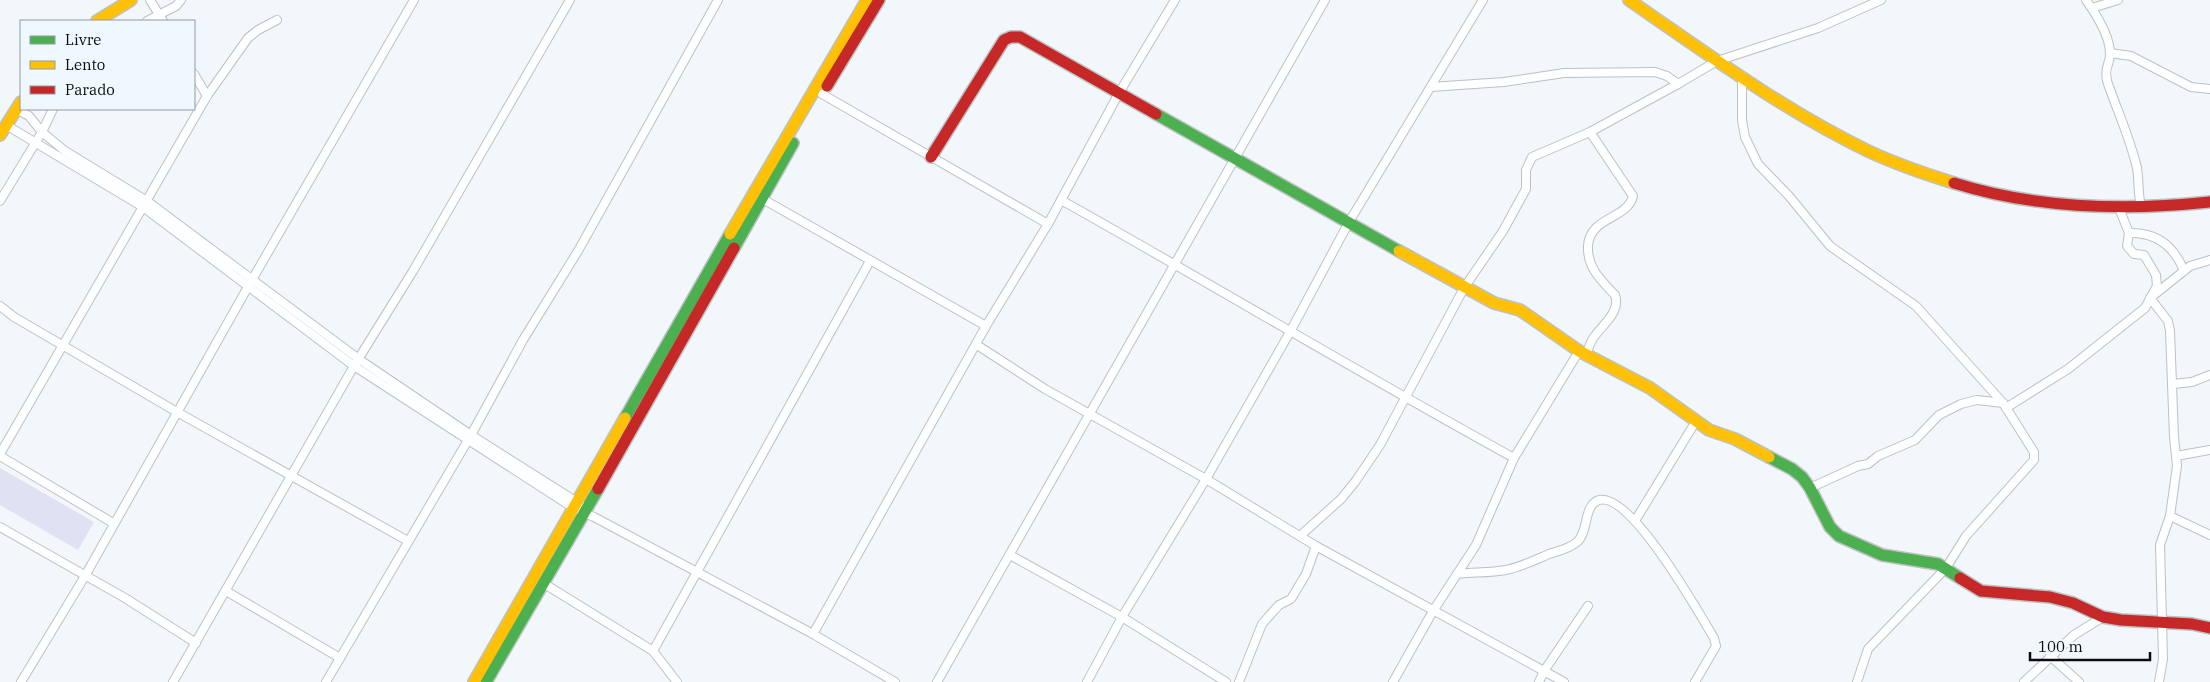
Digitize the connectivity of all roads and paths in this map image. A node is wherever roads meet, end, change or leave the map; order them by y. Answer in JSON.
{"nodes":[{"id":1,"x":131,"y":0,"type":"edge"},
{"id":2,"x":150,"y":0,"type":"edge"},
{"id":3,"x":181,"y":0,"type":"edge"},
{"id":4,"x":414,"y":0,"type":"edge"},
{"id":5,"x":570,"y":0,"type":"edge"},
{"id":6,"x":718,"y":0,"type":"edge"},
{"id":7,"x":867,"y":0,"type":"edge"},
{"id":8,"x":879,"y":0,"type":"edge"},
{"id":9,"x":1175,"y":0,"type":"edge"},
{"id":10,"x":1325,"y":0,"type":"edge"},
{"id":11,"x":1483,"y":0,"type":"edge"},
{"id":12,"x":1629,"y":0,"type":"edge"},
{"id":13,"x":1881,"y":0,"type":"edge"},
{"id":14,"x":2086,"y":0,"type":"edge"},
{"id":15,"x":2118,"y":0,"type":"edge"},
{"id":16,"x":2092,"y":8,"type":"junction"},
{"id":17,"x":161,"y":18,"type":"edge"},
{"id":18,"x":101,"y":20,"type":"edge"},
{"id":19,"x":276,"y":20,"type":"dead end"},
{"id":20,"x":2110,"y":53,"type":"junction"},
{"id":21,"x":1717,"y":60,"type":"junction"},
{"id":22,"x":195,"y":76,"type":"edge"},
{"id":23,"x":1742,"y":76,"type":"junction"},
{"id":24,"x":1678,"y":84,"type":"junction"},
{"id":25,"x":1431,"y":87,"type":"junction"},
{"id":26,"x":2210,"y":89,"type":"edge"},
{"id":27,"x":1119,"y":93,"type":"junction"},
{"id":28,"x":822,"y":94,"type":"junction"},
{"id":29,"x":206,"y":96,"type":"junction"},
{"id":30,"x":19,"y":106,"type":"edge"},
{"id":31,"x":23,"y":110,"type":"edge"},
{"id":32,"x":53,"y":110,"type":"edge"},
{"id":33,"x":6,"y":125,"type":"junction"},
{"id":34,"x":42,"y":132,"type":"junction"},
{"id":35,"x":1590,"y":132,"type":"junction"},
{"id":36,"x":0,"y":135,"type":"edge"},
{"id":37,"x":36,"y":142,"type":"junction"},
{"id":38,"x":930,"y":157,"type":"junction"},
{"id":39,"x":1235,"y":158,"type":"junction"},
{"id":40,"x":761,"y":198,"type":"junction"},
{"id":41,"x":1061,"y":200,"type":"junction"},
{"id":42,"x":0,"y":202,"type":"edge"},
{"id":43,"x":2210,"y":202,"type":"edge"},
{"id":44,"x":145,"y":204,"type":"junction"},
{"id":45,"x":2141,"y":207,"type":"junction"},
{"id":46,"x":2119,"y":208,"type":"junction"},
{"id":47,"x":1349,"y":222,"type":"junction"},
{"id":48,"x":1048,"y":224,"type":"junction"},
{"id":49,"x":2129,"y":232,"type":"junction"},
{"id":50,"x":2210,"y":260,"type":"edge"},
{"id":51,"x":870,"y":261,"type":"junction"},
{"id":52,"x":1176,"y":264,"type":"junction"},
{"id":53,"x":2184,"y":271,"type":"junction"},
{"id":54,"x":251,"y":282,"type":"junction"},
{"id":55,"x":1464,"y":288,"type":"junction"},
{"id":56,"x":2150,"y":298,"type":"junction"},
{"id":57,"x":0,"y":306,"type":"edge"},
{"id":58,"x":0,"y":312,"type":"edge"},
{"id":59,"x":14,"y":317,"type":"junction"},
{"id":60,"x":986,"y":326,"type":"junction"},
{"id":61,"x":1290,"y":332,"type":"junction"},
{"id":62,"x":64,"y":345,"type":"junction"},
{"id":63,"x":977,"y":345,"type":"junction"},
{"id":64,"x":1582,"y":354,"type":"junction"},
{"id":65,"x":357,"y":363,"type":"junction"},
{"id":66,"x":2210,"y":375,"type":"edge"},
{"id":67,"x":2173,"y":384,"type":"junction"},
{"id":68,"x":1404,"y":397,"type":"junction"},
{"id":69,"x":2004,"y":406,"type":"junction"},
{"id":70,"x":177,"y":412,"type":"junction"},
{"id":71,"x":1090,"y":415,"type":"junction"},
{"id":72,"x":1696,"y":421,"type":"junction"},
{"id":73,"x":469,"y":438,"type":"junction"},
{"id":74,"x":2210,"y":450,"type":"edge"},
{"id":75,"x":0,"y":455,"type":"edge"},
{"id":76,"x":2176,"y":456,"type":"junction"},
{"id":77,"x":1514,"y":458,"type":"junction"},
{"id":78,"x":292,"y":476,"type":"junction"},
{"id":79,"x":1206,"y":479,"type":"junction"},
{"id":80,"x":1810,"y":488,"type":"junction"},
{"id":81,"x":584,"y":510,"type":"junction"},
{"id":82,"x":2170,"y":516,"type":"junction"},
{"id":83,"x":1636,"y":521,"type":"junction"},
{"id":84,"x":113,"y":523,"type":"junction"},
{"id":85,"x":0,"y":527,"type":"edge"},
{"id":86,"x":2210,"y":535,"type":"edge"},
{"id":87,"x":1300,"y":536,"type":"junction"},
{"id":88,"x":408,"y":541,"type":"junction"},
{"id":89,"x":1316,"y":546,"type":"junction"},
{"id":90,"x":1010,"y":555,"type":"junction"},
{"id":91,"x":1946,"y":568,"type":"junction"},
{"id":92,"x":696,"y":572,"type":"junction"},
{"id":93,"x":1457,"y":574,"type":"junction"},
{"id":94,"x":85,"y":576,"type":"junction"},
{"id":95,"x":543,"y":582,"type":"junction"},
{"id":96,"x":226,"y":591,"type":"junction"},
{"id":97,"x":1588,"y":606,"type":"dead end"},
{"id":98,"x":1433,"y":611,"type":"junction"},
{"id":99,"x":1122,"y":617,"type":"junction"},
{"id":100,"x":2103,"y":617,"type":"junction"},
{"id":101,"x":2161,"y":622,"type":"junction"},
{"id":102,"x":2210,"y":628,"type":"edge"},
{"id":103,"x":813,"y":634,"type":"junction"},
{"id":104,"x":196,"y":643,"type":"junction"},
{"id":105,"x":653,"y":650,"type":"junction"},
{"id":106,"x":2050,"y":656,"type":"junction"},
{"id":107,"x":340,"y":658,"type":"junction"},
{"id":108,"x":1544,"y":671,"type":"junction"},
{"id":109,"x":21,"y":682,"type":"edge"},
{"id":110,"x":173,"y":682,"type":"edge"},
{"id":111,"x":326,"y":682,"type":"edge"},
{"id":112,"x":474,"y":682,"type":"edge"},
{"id":113,"x":486,"y":682,"type":"edge"},
{"id":114,"x":677,"y":682,"type":"edge"},
{"id":115,"x":895,"y":682,"type":"edge"},
{"id":116,"x":937,"y":682,"type":"edge"},
{"id":117,"x":1087,"y":682,"type":"edge"},
{"id":118,"x":1226,"y":682,"type":"edge"},
{"id":119,"x":1239,"y":682,"type":"edge"},
{"id":120,"x":1394,"y":682,"type":"edge"},
{"id":121,"x":1539,"y":682,"type":"edge"},
{"id":122,"x":1564,"y":682,"type":"edge"},
{"id":123,"x":1696,"y":682,"type":"edge"},
{"id":124,"x":1857,"y":682,"type":"edge"},
{"id":125,"x":2024,"y":682,"type":"edge"},
{"id":126,"x":2079,"y":682,"type":"edge"},
{"id":127,"x":2159,"y":682,"type":"edge"}],
"edges":[{"from":1,"to":18,"type":"main road"},
{"from":2,"to":17,"type":"street"},
{"from":3,"to":17,"type":"street"},
{"from":4,"to":54,"type":"street"},
{"from":5,"to":65,"type":"street"},
{"from":6,"to":73,"type":"street"},
{"from":7,"to":81,"type":"main road"},
{"from":8,"to":28,"type":"main road"},
{"from":9,"to":27,"type":"street"},
{"from":10,"to":39,"type":"street"},
{"from":11,"to":25,"type":"street"},
{"from":12,"to":21,"type":"main road"},
{"from":13,"to":21,"type":"street"},
{"from":14,"to":16,"type":"street"},
{"from":15,"to":16,"type":"street"},
{"from":16,"to":20,"type":"street"},
{"from":19,"to":29,"type":"street"},
{"from":20,"to":26,"type":"street"},
{"from":20,"to":45,"type":"street"},
{"from":21,"to":23,"type":"main road"},
{"from":21,"to":24,"type":"street"},
{"from":22,"to":29,"type":"street"},
{"from":23,"to":46,"type":"main road"},
{"from":23,"to":69,"type":"street"},
{"from":24,"to":25,"type":"street"},
{"from":24,"to":35,"type":"street"},
{"from":25,"to":47,"type":"street"},
{"from":27,"to":38,"type":"main road"},
{"from":27,"to":39,"type":"main road"},
{"from":27,"to":41,"type":"street"},
{"from":28,"to":38,"type":"street"},
{"from":28,"to":40,"type":"main road"},
{"from":29,"to":44,"type":"street"},
{"from":30,"to":33,"type":"main road"},
{"from":31,"to":34,"type":"street"},
{"from":32,"to":34,"type":"street"},
{"from":33,"to":36,"type":"main road"},
{"from":33,"to":37,"type":"street"},
{"from":34,"to":37,"type":"street"},
{"from":34,"to":44,"type":"street"},
{"from":35,"to":55,"type":"street"},
{"from":35,"to":64,"type":"street"},
{"from":37,"to":42,"type":"street"},
{"from":37,"to":44,"type":"street"},
{"from":38,"to":48,"type":"street"},
{"from":39,"to":47,"type":"main road"},
{"from":39,"to":52,"type":"street"},
{"from":40,"to":51,"type":"street"},
{"from":40,"to":81,"type":"main road"},
{"from":41,"to":48,"type":"street"},
{"from":41,"to":52,"type":"street"},
{"from":43,"to":45,"type":"main road"},
{"from":44,"to":54,"type":"street"},
{"from":44,"to":62,"type":"street"},
{"from":45,"to":46,"type":"main road"},
{"from":46,"to":49,"type":"street"},
{"from":47,"to":55,"type":"main road"},
{"from":47,"to":61,"type":"street"},
{"from":48,"to":60,"type":"street"},
{"from":49,"to":53,"type":"street"},
{"from":49,"to":56,"type":"street"},
{"from":50,"to":53,"type":"street"},
{"from":51,"to":60,"type":"street"},
{"from":51,"to":92,"type":"street"},
{"from":52,"to":61,"type":"street"},
{"from":52,"to":71,"type":"street"},
{"from":53,"to":56,"type":"street"},
{"from":54,"to":65,"type":"street"},
{"from":54,"to":70,"type":"street"},
{"from":55,"to":64,"type":"main road"},
{"from":55,"to":68,"type":"street"},
{"from":56,"to":67,"type":"street"},
{"from":56,"to":69,"type":"street"},
{"from":57,"to":59,"type":"street"},
{"from":58,"to":59,"type":"street"},
{"from":59,"to":62,"type":"street"},
{"from":60,"to":63,"type":"street"},
{"from":61,"to":68,"type":"street"},
{"from":61,"to":79,"type":"street"},
{"from":62,"to":70,"type":"street"},
{"from":62,"to":75,"type":"street"},
{"from":63,"to":71,"type":"street"},
{"from":63,"to":103,"type":"street"},
{"from":64,"to":72,"type":"main road"},
{"from":64,"to":77,"type":"street"},
{"from":65,"to":73,"type":"street"},
{"from":65,"to":78,"type":"street"},
{"from":66,"to":67,"type":"street"},
{"from":67,"to":76,"type":"street"},
{"from":68,"to":77,"type":"street"},
{"from":68,"to":87,"type":"street"},
{"from":69,"to":80,"type":"street"},
{"from":69,"to":91,"type":"street"},
{"from":70,"to":78,"type":"street"},
{"from":70,"to":84,"type":"street"},
{"from":71,"to":79,"type":"street"},
{"from":71,"to":90,"type":"street"},
{"from":72,"to":80,"type":"main road"},
{"from":72,"to":83,"type":"street"},
{"from":73,"to":81,"type":"street"},
{"from":73,"to":88,"type":"street"},
{"from":74,"to":76,"type":"street"},
{"from":75,"to":84,"type":"street"},
{"from":76,"to":82,"type":"street"},
{"from":77,"to":93,"type":"street"},
{"from":78,"to":88,"type":"street"},
{"from":78,"to":96,"type":"street"},
{"from":79,"to":87,"type":"street"},
{"from":79,"to":99,"type":"street"},
{"from":80,"to":91,"type":"main road"},
{"from":81,"to":92,"type":"street"},
{"from":81,"to":95,"type":"main road"},
{"from":81,"to":112,"type":"main road"},
{"from":82,"to":86,"type":"street"},
{"from":82,"to":101,"type":"street"},
{"from":83,"to":93,"type":"street"},
{"from":83,"to":123,"type":"street"},
{"from":84,"to":94,"type":"street"},
{"from":85,"to":94,"type":"street"},
{"from":87,"to":89,"type":"street"},
{"from":88,"to":107,"type":"street"},
{"from":89,"to":98,"type":"street"},
{"from":89,"to":119,"type":"street"},
{"from":90,"to":99,"type":"street"},
{"from":90,"to":116,"type":"street"},
{"from":91,"to":100,"type":"main road"},
{"from":91,"to":124,"type":"street"},
{"from":92,"to":103,"type":"street"},
{"from":92,"to":105,"type":"street"},
{"from":93,"to":98,"type":"street"},
{"from":94,"to":104,"type":"street"},
{"from":94,"to":109,"type":"street"},
{"from":95,"to":105,"type":"street"},
{"from":95,"to":113,"type":"main road"},
{"from":96,"to":104,"type":"street"},
{"from":96,"to":107,"type":"street"},
{"from":97,"to":108,"type":"street"},
{"from":98,"to":108,"type":"street"},
{"from":98,"to":120,"type":"street"},
{"from":99,"to":117,"type":"street"},
{"from":99,"to":118,"type":"street"},
{"from":100,"to":101,"type":"main road"},
{"from":100,"to":106,"type":"street"},
{"from":101,"to":102,"type":"main road"},
{"from":101,"to":127,"type":"street"},
{"from":103,"to":115,"type":"street"},
{"from":104,"to":110,"type":"street"},
{"from":105,"to":114,"type":"street"},
{"from":106,"to":125,"type":"street"},
{"from":106,"to":126,"type":"street"},
{"from":107,"to":111,"type":"street"},
{"from":108,"to":121,"type":"street"},
{"from":108,"to":122,"type":"street"}]}
